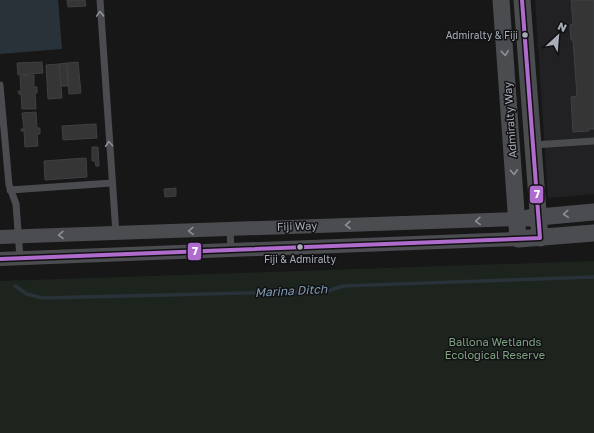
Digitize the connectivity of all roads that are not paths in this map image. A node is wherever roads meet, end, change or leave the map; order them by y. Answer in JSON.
{"nodes":[{"id":1,"x":100,"y":0,"type":"edge"},
{"id":2,"x":501,"y":0,"type":"edge"},
{"id":3,"x":522,"y":0,"type":"edge"},
{"id":4,"x":0,"y":84,"type":"edge"},
{"id":5,"x":594,"y":141,"type":"edge"},
{"id":6,"x":533,"y":145,"type":"junction"},
{"id":7,"x":112,"y":183,"type":"junction"},
{"id":8,"x":10,"y":190,"type":"junction"},
{"id":9,"x":594,"y":212,"type":"edge"},
{"id":10,"x":538,"y":217,"type":"junction"},
{"id":11,"x":517,"y":219,"type":"junction"},
{"id":12,"x":258,"y":227,"type":"junction"},
{"id":13,"x":230,"y":229,"type":"junction"},
{"id":14,"x":594,"y":233,"type":"edge"},
{"id":15,"x":116,"y":234,"type":"junction"},
{"id":16,"x":18,"y":236,"type":"junction"},
{"id":17,"x":0,"y":237,"type":"edge"},
{"id":18,"x":540,"y":238,"type":"junction"},
{"id":19,"x":518,"y":239,"type":"junction"},
{"id":20,"x":231,"y":250,"type":"junction"},
{"id":21,"x":255,"y":250,"type":"junction"},
{"id":22,"x":20,"y":258,"type":"junction"},
{"id":23,"x":0,"y":259,"type":"edge"}],
"edges":[{"from":7,"to":1,"type":"lane","one_way":true},
{"from":2,"to":11,"type":"street","name":"Admiralty Way","one_way":true},
{"from":3,"to":6,"type":"street","name":"Admiralty Way"},
{"from":4,"to":8,"type":"lane"},
{"from":5,"to":6,"type":"lane"},
{"from":6,"to":10,"type":"street","name":"Admiralty Way"},
{"from":7,"to":8,"type":"lane"},
{"from":7,"to":15,"type":"lane"},
{"from":8,"to":16,"type":"lane"},
{"from":9,"to":10,"type":"street","name":"Fiji Way","one_way":true},
{"from":10,"to":11,"type":"street","name":"Fiji Way"},
{"from":10,"to":18,"type":"street","name":"Admiralty Way"},
{"from":11,"to":12,"type":"street","name":"Fiji Way","one_way":true},
{"from":11,"to":19,"type":"street","name":"Admiralty Way"},
{"from":12,"to":13,"type":"street","name":"Fiji Way"},
{"from":12,"to":21,"type":"street"},
{"from":13,"to":15,"type":"street","name":"Fiji Way","one_way":true},
{"from":13,"to":20,"type":"lane"},
{"from":14,"to":18,"type":"street","name":"Fiji Way"},
{"from":15,"to":16,"type":"street","name":"Fiji Way","one_way":true},
{"from":16,"to":17,"type":"street","name":"Fiji Way"},
{"from":16,"to":22,"type":"lane"},
{"from":18,"to":19,"type":"street","name":"Fiji Way"},
{"from":19,"to":21,"type":"street","name":"Fiji Way"},
{"from":20,"to":21,"type":"street","name":"Fiji Way"},
{"from":20,"to":22,"type":"street","name":"Fiji Way"},
{"from":22,"to":23,"type":"street","name":"Fiji Way"}]}
